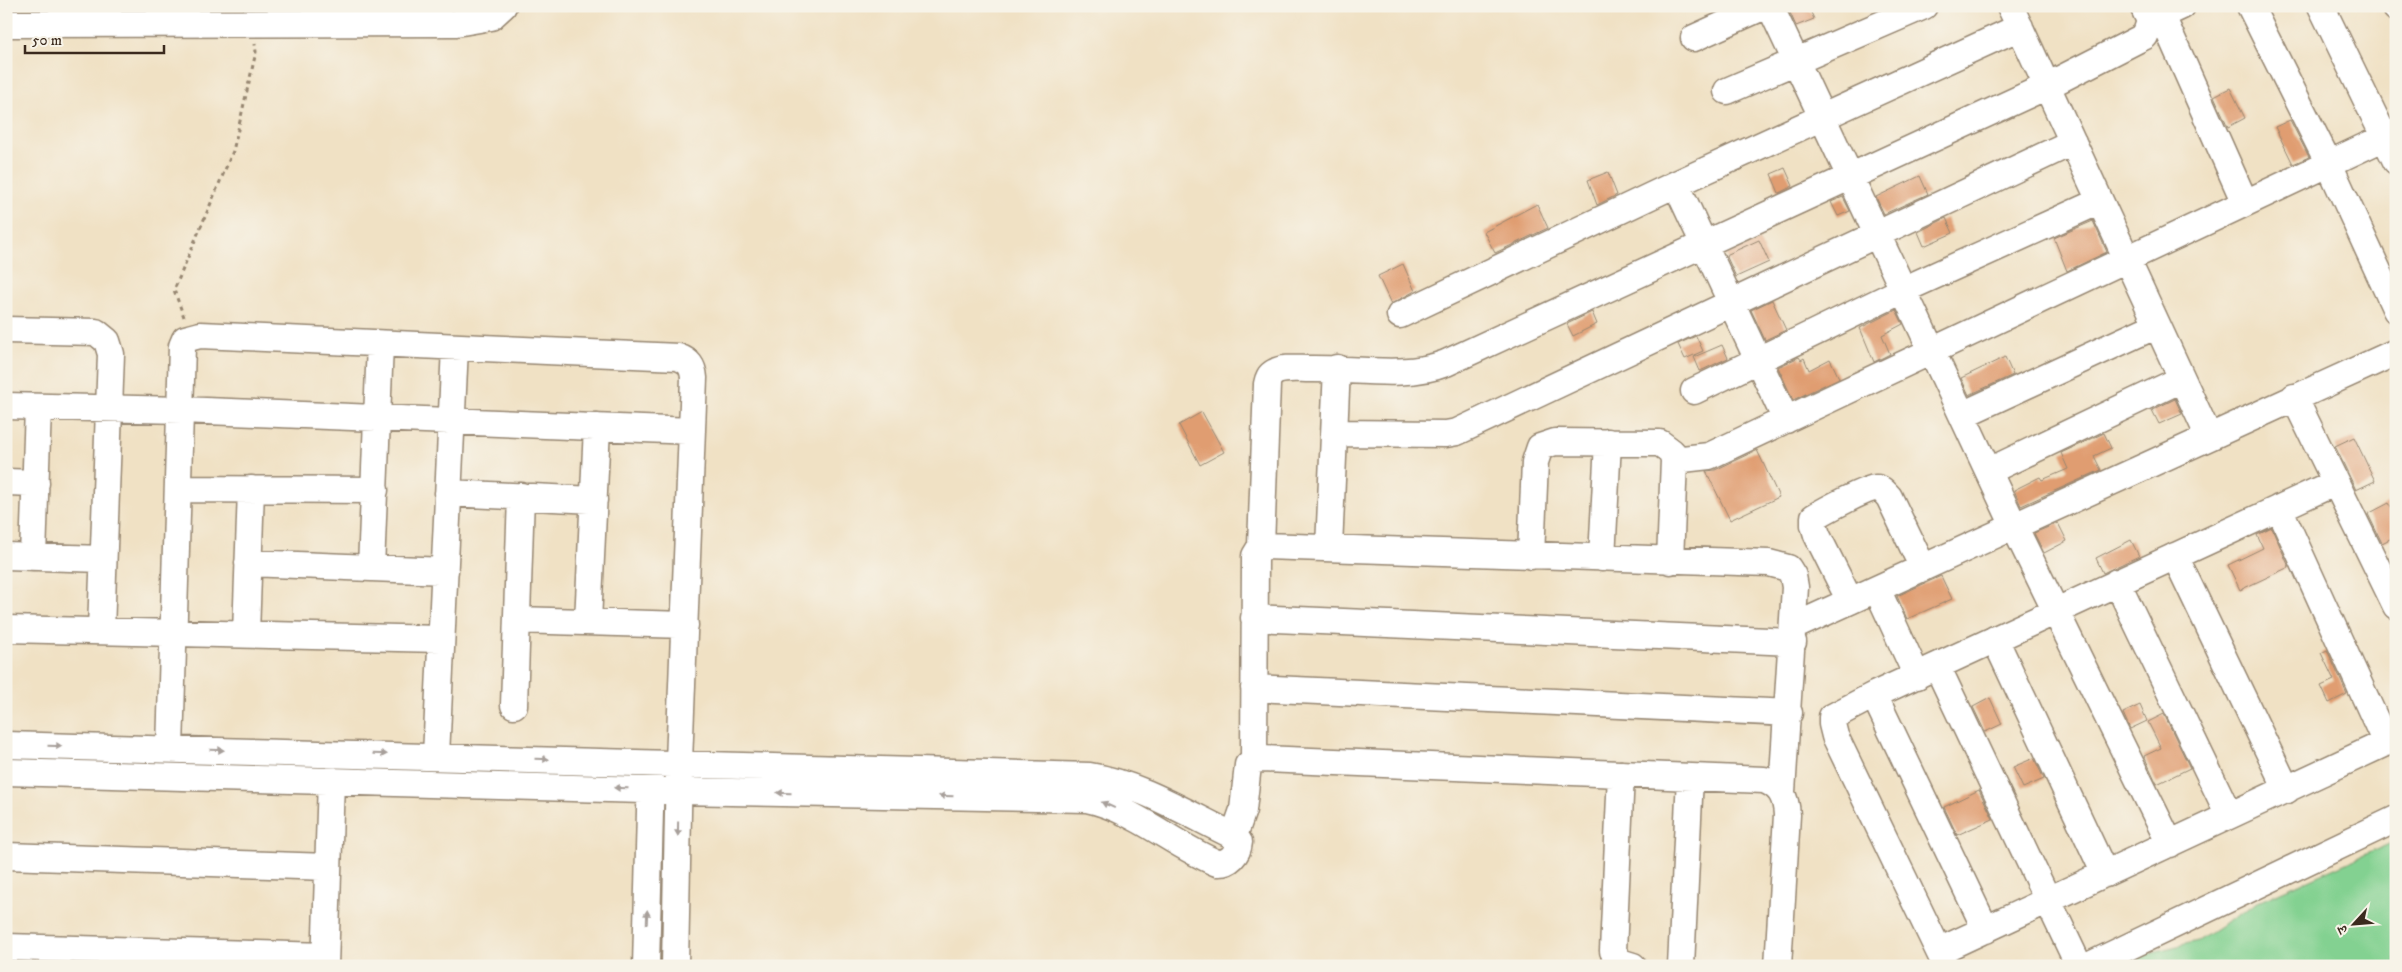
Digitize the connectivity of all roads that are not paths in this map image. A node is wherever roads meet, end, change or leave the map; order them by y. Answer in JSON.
{"nodes":[{"id":1,"x":503,"y":6,"type":"edge"},
{"id":2,"x":1765,"y":6,"type":"edge"},
{"id":3,"x":1770,"y":6,"type":"edge"},
{"id":4,"x":1924,"y":6,"type":"edge"},
{"id":5,"x":2250,"y":6,"type":"edge"},
{"id":6,"x":2321,"y":6,"type":"edge"},
{"id":7,"x":2159,"y":12,"type":"edge"},
{"id":8,"x":47,"y":15,"type":"edge"},
{"id":9,"x":144,"y":15,"type":"edge"},
{"id":10,"x":2015,"y":17,"type":"edge"},
{"id":11,"x":6,"y":24,"type":"edge"},
{"id":12,"x":1694,"y":38,"type":"dead end"},
{"id":13,"x":1796,"y":61,"type":"junction"},
{"id":14,"x":2047,"y":86,"type":"junction"},
{"id":15,"x":1727,"y":91,"type":"dead end"},
{"id":16,"x":1822,"y":117,"type":"junction"},
{"id":17,"x":2390,"y":134,"type":"edge"},
{"id":18,"x":2073,"y":142,"type":"junction"},
{"id":19,"x":2396,"y":161,"type":"edge"},
{"id":20,"x":2329,"y":164,"type":"junction"},
{"id":21,"x":1850,"y":176,"type":"junction"},
{"id":22,"x":1676,"y":184,"type":"junction"},
{"id":23,"x":2100,"y":202,"type":"junction"},
{"id":24,"x":2245,"y":203,"type":"junction"},
{"id":25,"x":1877,"y":234,"type":"junction"},
{"id":26,"x":1704,"y":244,"type":"junction"},
{"id":27,"x":2127,"y":259,"type":"junction"},
{"id":28,"x":1903,"y":290,"type":"junction"},
{"id":29,"x":1731,"y":303,"type":"junction"},
{"id":30,"x":2396,"y":310,"type":"edge"},
{"id":31,"x":1400,"y":315,"type":"dead end"},
{"id":32,"x":2157,"y":325,"type":"junction"},
{"id":33,"x":6,"y":330,"type":"edge"},
{"id":34,"x":380,"y":344,"type":"junction"},
{"id":35,"x":455,"y":347,"type":"junction"},
{"id":36,"x":1932,"y":351,"type":"junction"},
{"id":37,"x":2396,"y":352,"type":"edge"},
{"id":38,"x":1757,"y":359,"type":"junction"},
{"id":39,"x":1337,"y":368,"type":"junction"},
{"id":40,"x":2182,"y":379,"type":"junction"},
{"id":41,"x":1694,"y":391,"type":"dead end"},
{"id":42,"x":2294,"y":397,"type":"junction"},
{"id":43,"x":6,"y":406,"type":"edge"},
{"id":44,"x":38,"y":407,"type":"junction"},
{"id":45,"x":108,"y":408,"type":"junction"},
{"id":46,"x":181,"y":410,"type":"junction"},
{"id":47,"x":1962,"y":415,"type":"junction"},
{"id":48,"x":378,"y":418,"type":"junction"},
{"id":49,"x":452,"y":420,"type":"junction"},
{"id":50,"x":1786,"y":420,"type":"junction"},
{"id":51,"x":597,"y":427,"type":"junction"},
{"id":52,"x":692,"y":431,"type":"junction"},
{"id":53,"x":1334,"y":433,"type":"junction"},
{"id":54,"x":2209,"y":437,"type":"junction"},
{"id":55,"x":1608,"y":442,"type":"junction"},
{"id":56,"x":1674,"y":460,"type":"junction"},
{"id":57,"x":1989,"y":471,"type":"junction"},
{"id":58,"x":6,"y":482,"type":"edge"},
{"id":59,"x":36,"y":483,"type":"junction"},
{"id":60,"x":2334,"y":483,"type":"junction"},
{"id":61,"x":178,"y":489,"type":"junction"},
{"id":62,"x":251,"y":489,"type":"junction"},
{"id":63,"x":375,"y":490,"type":"junction"},
{"id":64,"x":448,"y":493,"type":"junction"},
{"id":65,"x":521,"y":496,"type":"junction"},
{"id":66,"x":594,"y":500,"type":"junction"},
{"id":67,"x":2279,"y":508,"type":"junction"},
{"id":68,"x":2014,"y":526,"type":"junction"},
{"id":69,"x":1261,"y":546,"type":"junction"},
{"id":70,"x":1329,"y":548,"type":"junction"},
{"id":71,"x":6,"y":556,"type":"edge"},
{"id":72,"x":1531,"y":556,"type":"junction"},
{"id":73,"x":2175,"y":556,"type":"junction"},
{"id":74,"x":33,"y":557,"type":"junction"},
{"id":75,"x":1602,"y":558,"type":"junction"},
{"id":76,"x":103,"y":559,"type":"junction"},
{"id":77,"x":1670,"y":561,"type":"junction"},
{"id":78,"x":248,"y":563,"type":"junction"},
{"id":79,"x":371,"y":568,"type":"junction"},
{"id":80,"x":1923,"y":568,"type":"junction"},
{"id":81,"x":445,"y":571,"type":"junction"},
{"id":82,"x":2117,"y":582,"type":"junction"},
{"id":83,"x":1877,"y":588,"type":"junction"},
{"id":84,"x":1850,"y":601,"type":"junction"},
{"id":85,"x":2396,"y":606,"type":"edge"},
{"id":86,"x":2056,"y":612,"type":"junction"},
{"id":87,"x":1254,"y":618,"type":"junction"},
{"id":88,"x":517,"y":620,"type":"junction"},
{"id":89,"x":588,"y":622,"type":"junction"},
{"id":90,"x":685,"y":625,"type":"junction"},
{"id":91,"x":6,"y":629,"type":"edge"},
{"id":92,"x":101,"y":630,"type":"junction"},
{"id":93,"x":173,"y":632,"type":"junction"},
{"id":94,"x":246,"y":634,"type":"junction"},
{"id":95,"x":1793,"y":634,"type":"junction"},
{"id":96,"x":442,"y":639,"type":"junction"},
{"id":97,"x":1995,"y":639,"type":"junction"},
{"id":98,"x":1927,"y":671,"type":"junction"},
{"id":99,"x":1254,"y":688,"type":"junction"},
{"id":100,"x":1874,"y":695,"type":"junction"},
{"id":101,"x":514,"y":705,"type":"dead end"},
{"id":102,"x":1789,"y":713,"type":"junction"},
{"id":103,"x":2391,"y":741,"type":"edge"},
{"id":104,"x":6,"y":745,"type":"edge"},
{"id":105,"x":170,"y":749,"type":"junction"},
{"id":106,"x":436,"y":756,"type":"junction"},
{"id":107,"x":1254,"y":760,"type":"junction"},
{"id":108,"x":650,"y":762,"type":"junction"},
{"id":109,"x":680,"y":762,"type":"junction"},
{"id":110,"x":6,"y":772,"type":"edge"},
{"id":111,"x":1621,"y":774,"type":"junction"},
{"id":112,"x":1690,"y":777,"type":"junction"},
{"id":113,"x":331,"y":780,"type":"junction"},
{"id":114,"x":650,"y":789,"type":"junction"},
{"id":115,"x":2287,"y":790,"type":"junction"},
{"id":116,"x":679,"y":791,"type":"junction"},
{"id":117,"x":1782,"y":792,"type":"junction"},
{"id":118,"x":2229,"y":815,"type":"junction"},
{"id":119,"x":2396,"y":820,"type":"edge"},
{"id":120,"x":1234,"y":836,"type":"junction"},
{"id":121,"x":2170,"y":844,"type":"junction"},
{"id":122,"x":6,"y":856,"type":"edge"},
{"id":123,"x":328,"y":867,"type":"junction"},
{"id":124,"x":2105,"y":874,"type":"junction"},
{"id":125,"x":2048,"y":901,"type":"junction"},
{"id":126,"x":1986,"y":930,"type":"junction"},
{"id":127,"x":6,"y":947,"type":"edge"},
{"id":128,"x":32,"y":957,"type":"edge"},
{"id":129,"x":1942,"y":958,"type":"edge"},
{"id":130,"x":325,"y":961,"type":"edge"},
{"id":131,"x":646,"y":966,"type":"edge"},
{"id":132,"x":675,"y":966,"type":"edge"},
{"id":133,"x":1632,"y":966,"type":"edge"},
{"id":134,"x":1680,"y":966,"type":"edge"},
{"id":135,"x":1778,"y":966,"type":"edge"},
{"id":136,"x":2079,"y":966,"type":"edge"},
{"id":137,"x":2088,"y":966,"type":"edge"}],
"edges":[{"from":1,"to":9,"type":"street"},
{"from":2,"to":12,"type":"street"},
{"from":3,"to":13,"type":"street"},
{"from":4,"to":13,"type":"street"},
{"from":5,"to":20,"type":"street"},
{"from":6,"to":17,"type":"street"},
{"from":7,"to":14,"type":"street"},
{"from":7,"to":24,"type":"street"},
{"from":8,"to":9,"type":"street"},
{"from":8,"to":11,"type":"street"},
{"from":10,"to":14,"type":"street"},
{"from":10,"to":16,"type":"street"},
{"from":13,"to":15,"type":"street"},
{"from":13,"to":16,"type":"street"},
{"from":14,"to":18,"type":"street"},
{"from":14,"to":21,"type":"street"},
{"from":16,"to":21,"type":"street"},
{"from":16,"to":22,"type":"street"},
{"from":17,"to":19,"type":"street"},
{"from":17,"to":20,"type":"street"},
{"from":18,"to":23,"type":"street"},
{"from":18,"to":25,"type":"street"},
{"from":20,"to":24,"type":"street"},
{"from":20,"to":30,"type":"street"},
{"from":21,"to":25,"type":"street"},
{"from":21,"to":26,"type":"street"},
{"from":22,"to":26,"type":"street"},
{"from":22,"to":31,"type":"street"},
{"from":23,"to":27,"type":"street"},
{"from":23,"to":28,"type":"street"},
{"from":24,"to":27,"type":"street"},
{"from":25,"to":28,"type":"street"},
{"from":25,"to":29,"type":"street"},
{"from":26,"to":29,"type":"street"},
{"from":26,"to":39,"type":"street"},
{"from":27,"to":32,"type":"street"},
{"from":27,"to":36,"type":"street"},
{"from":28,"to":36,"type":"street"},
{"from":28,"to":38,"type":"street"},
{"from":29,"to":38,"type":"street"},
{"from":29,"to":53,"type":"street"},
{"from":32,"to":40,"type":"street"},
{"from":32,"to":47,"type":"street"},
{"from":33,"to":45,"type":"street"},
{"from":34,"to":35,"type":"street"},
{"from":34,"to":46,"type":"street"},
{"from":34,"to":48,"type":"street"},
{"from":35,"to":49,"type":"street"},
{"from":35,"to":52,"type":"street"},
{"from":36,"to":47,"type":"street"},
{"from":36,"to":50,"type":"street"},
{"from":37,"to":42,"type":"street"},
{"from":38,"to":41,"type":"street"},
{"from":38,"to":50,"type":"street"},
{"from":39,"to":53,"type":"street"},
{"from":39,"to":69,"type":"street"},
{"from":40,"to":54,"type":"street"},
{"from":40,"to":57,"type":"street"},
{"from":42,"to":54,"type":"street"},
{"from":42,"to":60,"type":"street"},
{"from":43,"to":44,"type":"street"},
{"from":44,"to":45,"type":"street"},
{"from":44,"to":59,"type":"street"},
{"from":45,"to":46,"type":"street"},
{"from":45,"to":76,"type":"street"},
{"from":46,"to":48,"type":"street"},
{"from":46,"to":61,"type":"street"},
{"from":47,"to":57,"type":"street"},
{"from":48,"to":49,"type":"street"},
{"from":48,"to":63,"type":"street"},
{"from":49,"to":51,"type":"street"},
{"from":49,"to":64,"type":"street"},
{"from":50,"to":56,"type":"street"},
{"from":51,"to":52,"type":"street"},
{"from":51,"to":66,"type":"street"},
{"from":52,"to":90,"type":"street"},
{"from":53,"to":70,"type":"street"},
{"from":54,"to":68,"type":"street"},
{"from":55,"to":56,"type":"street"},
{"from":55,"to":72,"type":"street"},
{"from":55,"to":75,"type":"street"},
{"from":56,"to":77,"type":"street"},
{"from":57,"to":68,"type":"street"},
{"from":58,"to":59,"type":"street"},
{"from":59,"to":74,"type":"street"},
{"from":60,"to":67,"type":"street"},
{"from":60,"to":85,"type":"street"},
{"from":61,"to":62,"type":"street"},
{"from":61,"to":93,"type":"street"},
{"from":62,"to":63,"type":"street"},
{"from":62,"to":78,"type":"street"},
{"from":63,"to":79,"type":"street"},
{"from":64,"to":65,"type":"street"},
{"from":64,"to":81,"type":"street"},
{"from":65,"to":66,"type":"street"},
{"from":65,"to":88,"type":"street"},
{"from":66,"to":89,"type":"street"},
{"from":67,"to":73,"type":"street"},
{"from":67,"to":103,"type":"street"},
{"from":68,"to":80,"type":"street"},
{"from":68,"to":86,"type":"street"},
{"from":69,"to":70,"type":"street"},
{"from":69,"to":87,"type":"street"},
{"from":70,"to":72,"type":"street"},
{"from":71,"to":74,"type":"street"},
{"from":72,"to":75,"type":"street"},
{"from":73,"to":82,"type":"street"},
{"from":73,"to":115,"type":"street"},
{"from":74,"to":76,"type":"street"},
{"from":75,"to":77,"type":"street"},
{"from":76,"to":92,"type":"street"},
{"from":77,"to":95,"type":"street"},
{"from":78,"to":79,"type":"street"},
{"from":78,"to":94,"type":"street"},
{"from":79,"to":81,"type":"street"},
{"from":80,"to":83,"type":"street"},
{"from":80,"to":84,"type":"street"},
{"from":81,"to":96,"type":"street"},
{"from":82,"to":86,"type":"street"},
{"from":82,"to":118,"type":"street"},
{"from":83,"to":84,"type":"street"},
{"from":83,"to":98,"type":"street"},
{"from":84,"to":95,"type":"street"},
{"from":86,"to":97,"type":"street"},
{"from":86,"to":121,"type":"street"},
{"from":87,"to":95,"type":"street"},
{"from":87,"to":99,"type":"street"},
{"from":88,"to":89,"type":"street"},
{"from":88,"to":101,"type":"street"},
{"from":89,"to":90,"type":"street"},
{"from":90,"to":109,"type":"street"},
{"from":91,"to":92,"type":"street"},
{"from":92,"to":93,"type":"street"},
{"from":93,"to":94,"type":"street"},
{"from":93,"to":105,"type":"street"},
{"from":94,"to":96,"type":"street"},
{"from":95,"to":102,"type":"street"},
{"from":96,"to":106,"type":"street"},
{"from":97,"to":98,"type":"street"},
{"from":97,"to":124,"type":"street"},
{"from":98,"to":100,"type":"street"},
{"from":98,"to":125,"type":"street"},
{"from":99,"to":102,"type":"street"},
{"from":99,"to":107,"type":"street"},
{"from":100,"to":126,"type":"street"},
{"from":100,"to":129,"type":"street"},
{"from":102,"to":117,"type":"street"},
{"from":103,"to":115,"type":"street"},
{"from":104,"to":105,"type":"street","one_way":true},
{"from":105,"to":106,"type":"street","one_way":true},
{"from":106,"to":108,"type":"street","one_way":true},
{"from":107,"to":111,"type":"street"},
{"from":107,"to":120,"type":"street"},
{"from":108,"to":109,"type":"street"},
{"from":108,"to":114,"type":"street"},
{"from":109,"to":116,"type":"street"},
{"from":109,"to":120,"type":"street"},
{"from":110,"to":113,"type":"street"},
{"from":111,"to":112,"type":"street"},
{"from":111,"to":133,"type":"street"},
{"from":112,"to":117,"type":"street"},
{"from":112,"to":134,"type":"street"},
{"from":114,"to":113,"type":"street","one_way":true},
{"from":113,"to":123,"type":"street"},
{"from":114,"to":116,"type":"street"},
{"from":131,"to":114,"type":"street","one_way":true},
{"from":115,"to":118,"type":"street"},
{"from":120,"to":116,"type":"street","one_way":true},
{"from":116,"to":132,"type":"street","one_way":true},
{"from":117,"to":135,"type":"street"},
{"from":118,"to":121,"type":"street"},
{"from":119,"to":137,"type":"street"},
{"from":121,"to":124,"type":"street"},
{"from":122,"to":123,"type":"street"},
{"from":123,"to":130,"type":"street"},
{"from":124,"to":125,"type":"street"},
{"from":125,"to":126,"type":"street"},
{"from":125,"to":136,"type":"street"},
{"from":126,"to":129,"type":"street"},
{"from":127,"to":128,"type":"street"},
{"from":128,"to":130,"type":"street"}]}
